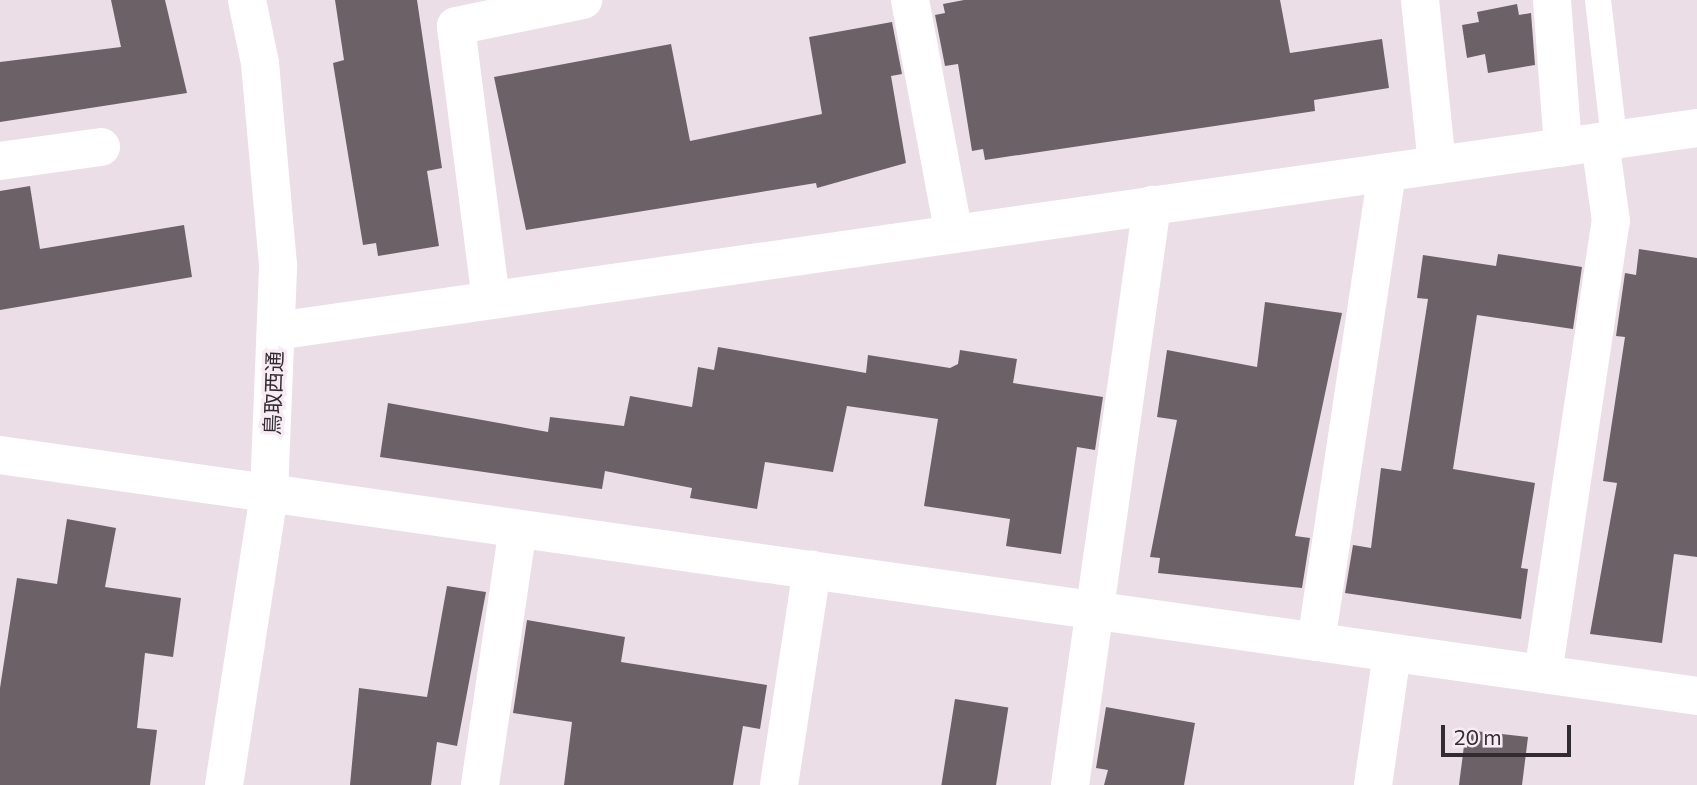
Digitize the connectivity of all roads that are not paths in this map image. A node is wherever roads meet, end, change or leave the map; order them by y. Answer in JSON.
{"nodes":[{"id":1,"x":247,"y":0,"type":"edge"},
{"id":2,"x":583,"y":0,"type":"edge"},
{"id":3,"x":910,"y":0,"type":"edge"},
{"id":4,"x":1420,"y":0,"type":"edge"},
{"id":5,"x":1552,"y":0,"type":"edge"},
{"id":6,"x":1598,"y":0,"type":"edge"},
{"id":7,"x":1697,"y":128,"type":"edge"},
{"id":8,"x":1607,"y":141,"type":"junction"},
{"id":9,"x":101,"y":147,"type":"dead end"},
{"id":10,"x":1563,"y":148,"type":"junction"},
{"id":11,"x":0,"y":161,"type":"edge"},
{"id":12,"x":1437,"y":165,"type":"junction"},
{"id":13,"x":1387,"y":172,"type":"junction"},
{"id":14,"x":1152,"y":205,"type":"junction"},
{"id":15,"x":954,"y":234,"type":"junction"},
{"id":16,"x":491,"y":300,"type":"junction"},
{"id":17,"x":276,"y":331,"type":"junction"},
{"id":18,"x":0,"y":455,"type":"edge"},
{"id":19,"x":269,"y":493,"type":"junction"},
{"id":20,"x":518,"y":529,"type":"junction"},
{"id":21,"x":812,"y":570,"type":"junction"},
{"id":22,"x":1097,"y":610,"type":"junction"},
{"id":23,"x":1316,"y":642,"type":"junction"},
{"id":24,"x":1392,"y":653,"type":"junction"},
{"id":25,"x":1543,"y":674,"type":"junction"},
{"id":26,"x":1697,"y":696,"type":"edge"},
{"id":27,"x":224,"y":785,"type":"edge"},
{"id":28,"x":480,"y":785,"type":"edge"},
{"id":29,"x":779,"y":785,"type":"edge"},
{"id":30,"x":1070,"y":785,"type":"edge"},
{"id":31,"x":1373,"y":785,"type":"edge"}],
"edges":[{"from":1,"to":17,"type":"street","name":"鳥取西通"},
{"from":2,"to":16,"type":"street"},
{"from":3,"to":15,"type":"street"},
{"from":4,"to":12,"type":"street"},
{"from":5,"to":10,"type":"street"},
{"from":6,"to":8,"type":"lane"},
{"from":7,"to":8,"type":"street"},
{"from":8,"to":10,"type":"street"},
{"from":8,"to":25,"type":"street"},
{"from":9,"to":11,"type":"street"},
{"from":10,"to":12,"type":"street"},
{"from":12,"to":13,"type":"street"},
{"from":13,"to":14,"type":"street"},
{"from":13,"to":23,"type":"street"},
{"from":14,"to":15,"type":"street"},
{"from":14,"to":22,"type":"street"},
{"from":15,"to":16,"type":"street"},
{"from":16,"to":17,"type":"street"},
{"from":17,"to":19,"type":"street","name":"鳥取西通"},
{"from":18,"to":19,"type":"street"},
{"from":19,"to":20,"type":"street"},
{"from":19,"to":27,"type":"street","name":"鳥取西通"},
{"from":20,"to":21,"type":"street"},
{"from":20,"to":28,"type":"street"},
{"from":21,"to":22,"type":"street"},
{"from":21,"to":29,"type":"street"},
{"from":22,"to":23,"type":"street"},
{"from":22,"to":30,"type":"street"},
{"from":23,"to":24,"type":"street"},
{"from":24,"to":25,"type":"street"},
{"from":24,"to":31,"type":"street"},
{"from":25,"to":26,"type":"street"}]}
